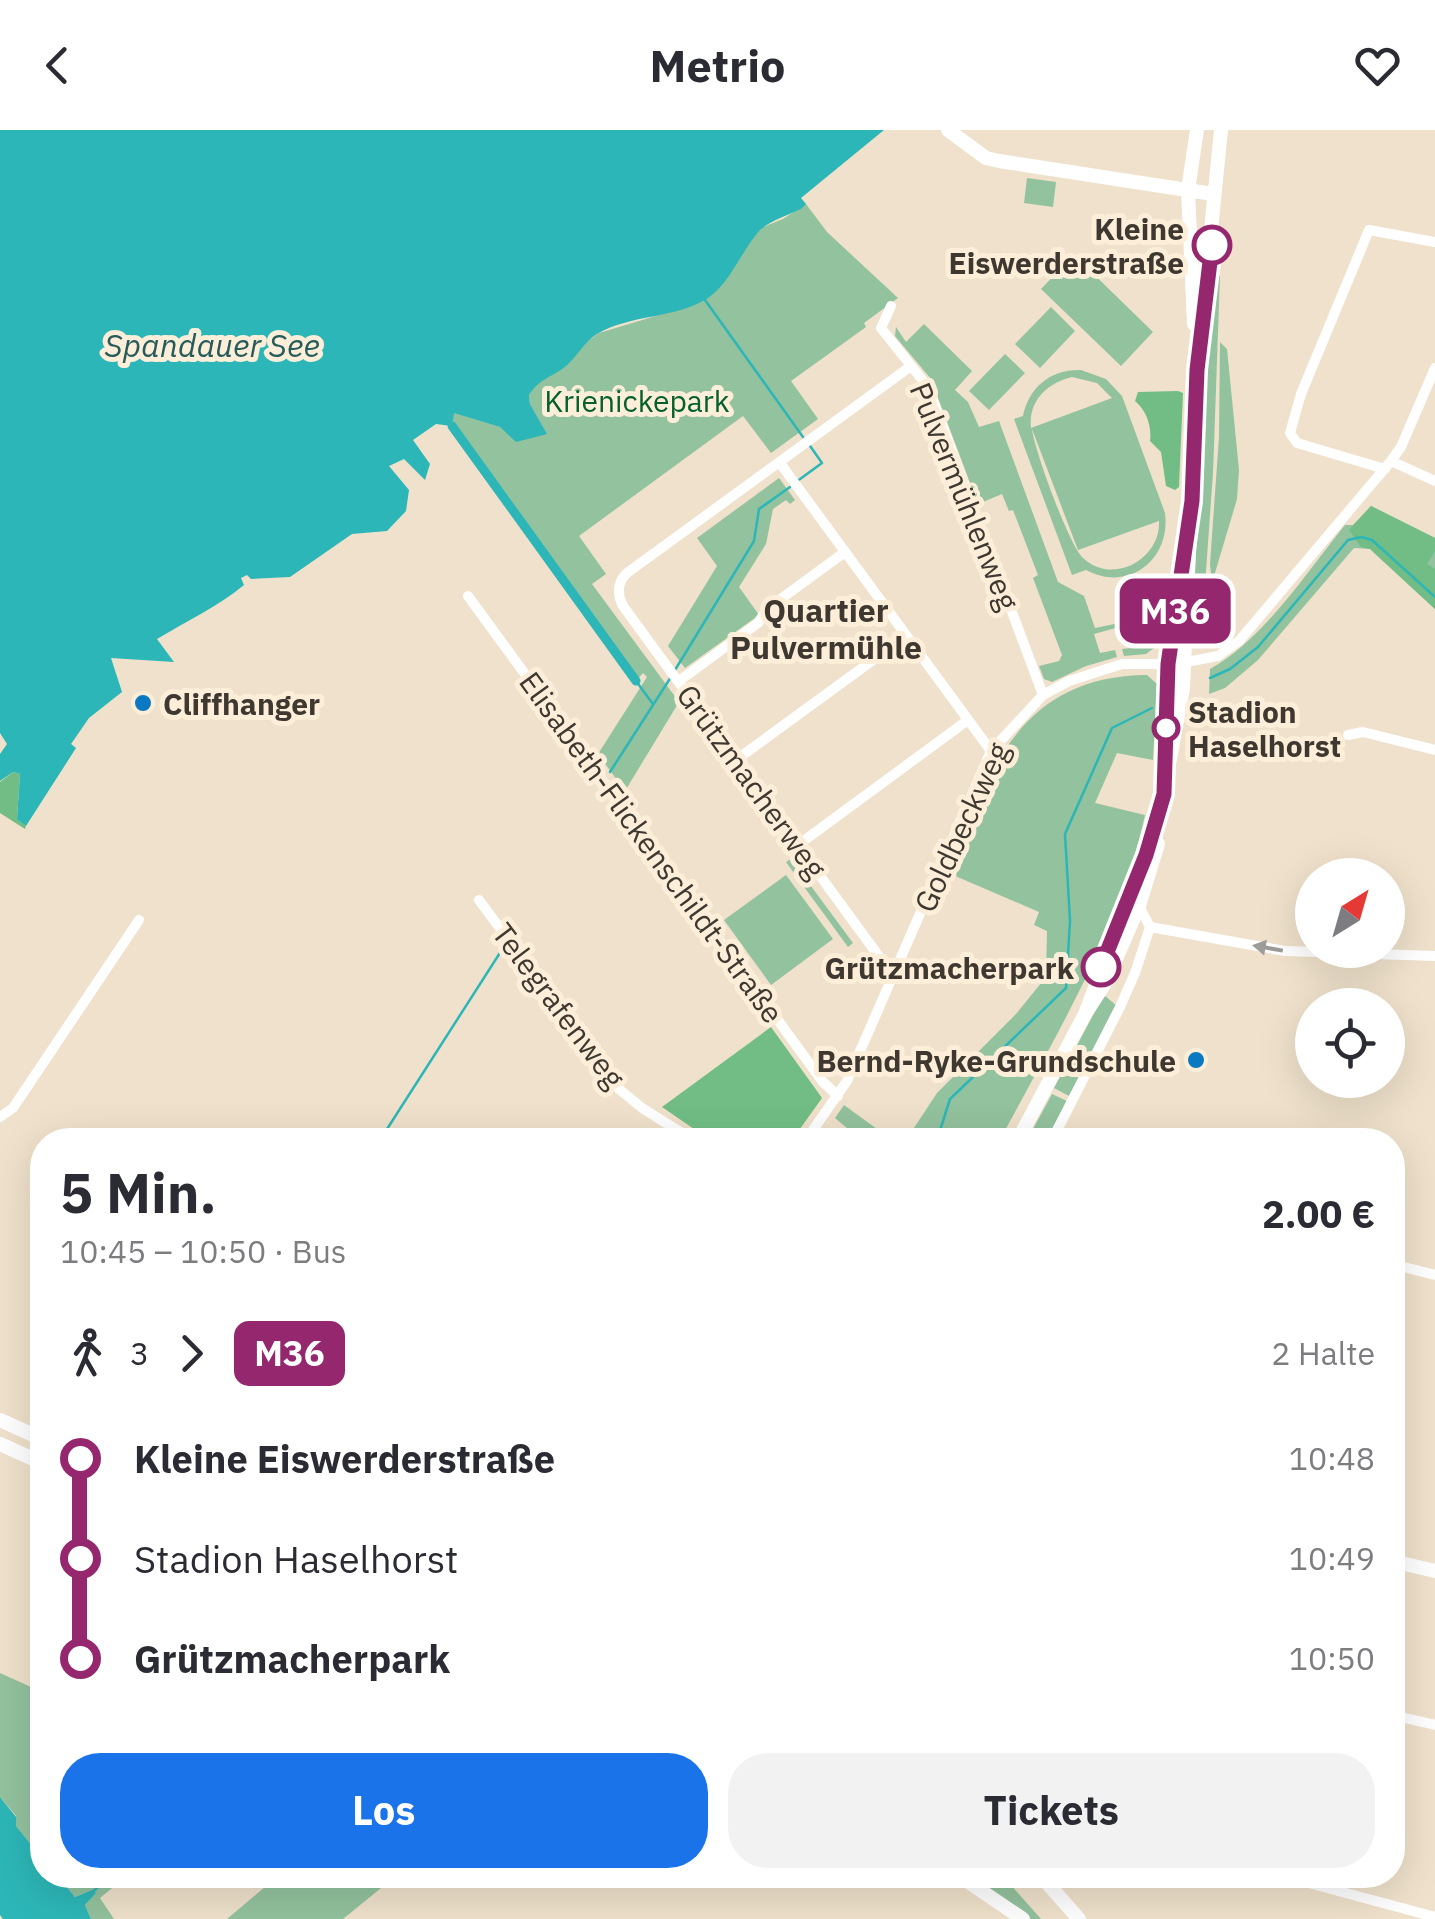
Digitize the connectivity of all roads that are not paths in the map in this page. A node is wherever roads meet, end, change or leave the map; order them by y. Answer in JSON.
{"nodes":[{"id":1,"x":948,"y":130,"type":"edge"},
{"id":2,"x":1197,"y":130,"type":"edge"},
{"id":3,"x":1221,"y":130,"type":"edge"},
{"id":4,"x":1194,"y":146,"type":"junction"},
{"id":5,"x":1218,"y":150,"type":"junction"},
{"id":6,"x":1188,"y":190,"type":"junction"},
{"id":7,"x":1213,"y":194,"type":"junction"},
{"id":8,"x":1435,"y":242,"type":"edge"},
{"id":9,"x":891,"y":306,"type":"dead end"},
{"id":10,"x":911,"y":366,"type":"junction"},
{"id":11,"x":1435,"y":368,"type":"edge"},
{"id":12,"x":1197,"y":370,"type":"junction"},
{"id":13,"x":780,"y":463,"type":"junction"},
{"id":14,"x":1388,"y":465,"type":"junction"},
{"id":15,"x":1435,"y":481,"type":"edge"},
{"id":16,"x":1192,"y":501,"type":"junction"},
{"id":17,"x":844,"y":552,"type":"junction"},
{"id":18,"x":468,"y":596,"type":"dead end"},
{"id":19,"x":906,"y":636,"type":"junction"},
{"id":20,"x":1186,"y":662,"type":"junction"},
{"id":21,"x":1168,"y":664,"type":"junction"},
{"id":22,"x":676,"y":678,"type":"junction"},
{"id":23,"x":1043,"y":695,"type":"junction"},
{"id":24,"x":968,"y":720,"type":"junction"},
{"id":25,"x":1348,"y":735,"type":"dead end"},
{"id":26,"x":1435,"y":750,"type":"edge"},
{"id":27,"x":990,"y":751,"type":"junction"},
{"id":28,"x":736,"y":760,"type":"junction"},
{"id":29,"x":1164,"y":794,"type":"junction"},
{"id":30,"x":1159,"y":819,"type":"junction"},
{"id":31,"x":798,"y":845,"type":"junction"},
{"id":32,"x":479,"y":900,"type":"dead end"},
{"id":33,"x":1139,"y":906,"type":"junction"},
{"id":34,"x":140,"y":920,"type":"dead end"},
{"id":35,"x":1150,"y":927,"type":"junction"},
{"id":36,"x":1435,"y":956,"type":"edge"},
{"id":37,"x":895,"y":970,"type":"junction"},
{"id":38,"x":1084,"y":1014,"type":"junction"},
{"id":39,"x":838,"y":1096,"type":"junction"},
{"id":40,"x":0,"y":1116,"type":"edge"},
{"id":41,"x":674,"y":1128,"type":"edge"},
{"id":42,"x":815,"y":1128,"type":"edge"},
{"id":43,"x":1024,"y":1128,"type":"edge"},
{"id":44,"x":1058,"y":1128,"type":"edge"},
{"id":45,"x":1405,"y":1267,"type":"edge"},
{"id":46,"x":1435,"y":1274,"type":"edge"},
{"id":47,"x":0,"y":1420,"type":"edge"},
{"id":48,"x":30,"y":1434,"type":"edge"},
{"id":49,"x":0,"y":1444,"type":"edge"},
{"id":50,"x":30,"y":1457,"type":"edge"},
{"id":51,"x":1405,"y":1563,"type":"edge"},
{"id":52,"x":1435,"y":1571,"type":"edge"},
{"id":53,"x":1405,"y":1718,"type":"edge"},
{"id":54,"x":1435,"y":1725,"type":"edge"},
{"id":55,"x":977,"y":1888,"type":"edge"},
{"id":56,"x":1052,"y":1888,"type":"edge"},
{"id":57,"x":1327,"y":1888,"type":"edge"},
{"id":58,"x":1435,"y":1917,"type":"edge"},
{"id":59,"x":1023,"y":1919,"type":"edge"},
{"id":60,"x":1079,"y":1919,"type":"edge"}],
"edges":[{"from":1,"to":6,"type":"main road"},
{"from":2,"to":4,"type":"main road"},
{"from":3,"to":5,"type":"main road"},
{"from":4,"to":5,"type":"main road"},
{"from":4,"to":6,"type":"main road"},
{"from":5,"to":7,"type":"main road"},
{"from":6,"to":7,"type":"main road"},
{"from":6,"to":12,"type":"main road"},
{"from":7,"to":12,"type":"main road"},
{"from":8,"to":14,"type":"street"},
{"from":9,"to":10,"type":"street","name":"Pulvermühlenweg"},
{"from":10,"to":13,"type":"street"},
{"from":10,"to":23,"type":"street","name":"Pulvermühlenweg"},
{"from":11,"to":14,"type":"street"},
{"from":12,"to":16,"type":"main road"},
{"from":13,"to":17,"type":"street"},
{"from":13,"to":22,"type":"street","name":"Grützmacherweg"},
{"from":14,"to":15,"type":"street"},
{"from":14,"to":20,"type":"street"},
{"from":16,"to":20,"type":"main road"},
{"from":16,"to":21,"type":"main road"},
{"from":17,"to":19,"type":"street"},
{"from":17,"to":22,"type":"street"},
{"from":18,"to":39,"type":"street","name":"Elisabeth-Flickenschildt-Straße"},
{"from":19,"to":24,"type":"street"},
{"from":19,"to":28,"type":"street"},
{"from":20,"to":21,"type":"main road"},
{"from":20,"to":29,"type":"main road"},
{"from":21,"to":23,"type":"street","name":"Goldbeckweg"},
{"from":21,"to":29,"type":"main road"},
{"from":22,"to":28,"type":"street","name":"Grützmacherweg"},
{"from":23,"to":27,"type":"street","name":"Goldbeckweg"},
{"from":24,"to":27,"type":"street"},
{"from":24,"to":31,"type":"street"},
{"from":25,"to":26,"type":"street"},
{"from":27,"to":37,"type":"street","name":"Goldbeckweg"},
{"from":28,"to":31,"type":"street","name":"Grützmacherweg"},
{"from":29,"to":30,"type":"main road"},
{"from":30,"to":33,"type":"main road"},
{"from":30,"to":38,"type":"main road"},
{"from":31,"to":37,"type":"street","name":"Grützmacherweg"},
{"from":32,"to":41,"type":"street","name":"Telegrafenweg"},
{"from":33,"to":35,"type":"street"},
{"from":33,"to":38,"type":"main road"},
{"from":34,"to":40,"type":"street"},
{"from":36,"to":35,"type":"street","one_way":true},
{"from":35,"to":44,"type":"street"},
{"from":37,"to":39,"type":"street","name":"Goldbeckweg"},
{"from":38,"to":43,"type":"main road"},
{"from":39,"to":42,"type":"street","name":"Goldbeckweg"},
{"from":45,"to":46,"type":"street"},
{"from":47,"to":48,"type":"main road"},
{"from":49,"to":50,"type":"main road"},
{"from":51,"to":52,"type":"main road"},
{"from":53,"to":54,"type":"street"},
{"from":55,"to":59,"type":"main road"},
{"from":56,"to":60,"type":"main road"},
{"from":57,"to":58,"type":"street"}]}
